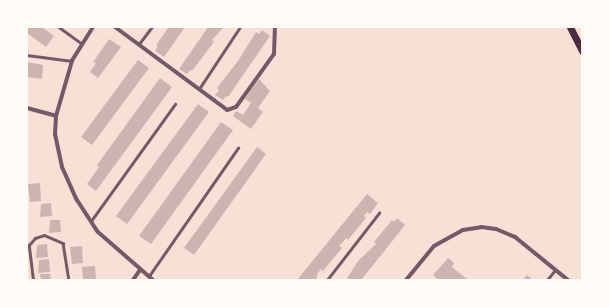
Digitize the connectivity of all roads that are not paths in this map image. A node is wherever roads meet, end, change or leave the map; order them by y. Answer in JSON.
{"nodes":[{"id":1,"x":59,"y":27,"type":"edge"},
{"id":2,"x":93,"y":27,"type":"edge"},
{"id":3,"x":115,"y":27,"type":"edge"},
{"id":4,"x":152,"y":27,"type":"edge"},
{"id":5,"x":240,"y":27,"type":"edge"},
{"id":6,"x":275,"y":27,"type":"edge"},
{"id":7,"x":570,"y":27,"type":"edge"},
{"id":8,"x":81,"y":43,"type":"junction"},
{"id":9,"x":138,"y":45,"type":"junction"},
{"id":10,"x":582,"y":51,"type":"edge"},
{"id":11,"x":27,"y":55,"type":"edge"},
{"id":12,"x":72,"y":61,"type":"junction"},
{"id":13,"x":199,"y":90,"type":"junction"},
{"id":14,"x":175,"y":104,"type":"dead end"},
{"id":15,"x":27,"y":108,"type":"edge"},
{"id":16,"x":56,"y":116,"type":"junction"},
{"id":17,"x":238,"y":148,"type":"dead end"},
{"id":18,"x":379,"y":213,"type":"dead end"},
{"id":19,"x":90,"y":221,"type":"junction"},
{"id":20,"x":140,"y":270,"type":"junction"},
{"id":21,"x":555,"y":270,"type":"junction"},
{"id":22,"x":149,"y":276,"type":"junction"},
{"id":23,"x":34,"y":280,"type":"edge"},
{"id":24,"x":69,"y":280,"type":"edge"},
{"id":25,"x":133,"y":280,"type":"edge"},
{"id":26,"x":153,"y":280,"type":"edge"},
{"id":27,"x":328,"y":280,"type":"edge"},
{"id":28,"x":406,"y":280,"type":"edge"},
{"id":29,"x":547,"y":280,"type":"edge"},
{"id":30,"x":568,"y":280,"type":"edge"}],
"edges":[{"from":1,"to":8,"type":"lane"},
{"from":2,"to":8,"type":"street"},
{"from":3,"to":9,"type":"street"},
{"from":4,"to":9,"type":"lane"},
{"from":5,"to":13,"type":"lane"},
{"from":6,"to":13,"type":"street"},
{"from":7,"to":10,"type":"main road"},
{"from":8,"to":12,"type":"street"},
{"from":9,"to":13,"type":"street"},
{"from":11,"to":12,"type":"lane"},
{"from":12,"to":16,"type":"street"},
{"from":14,"to":19,"type":"lane"},
{"from":15,"to":16,"type":"street"},
{"from":16,"to":19,"type":"street"},
{"from":17,"to":22,"type":"lane"},
{"from":18,"to":27,"type":"lane"},
{"from":19,"to":20,"type":"street"},
{"from":20,"to":22,"type":"street"},
{"from":20,"to":25,"type":"street"},
{"from":21,"to":28,"type":"street"},
{"from":21,"to":29,"type":"lane"},
{"from":21,"to":30,"type":"street"},
{"from":22,"to":26,"type":"street"},
{"from":23,"to":24,"type":"lane"}]}
